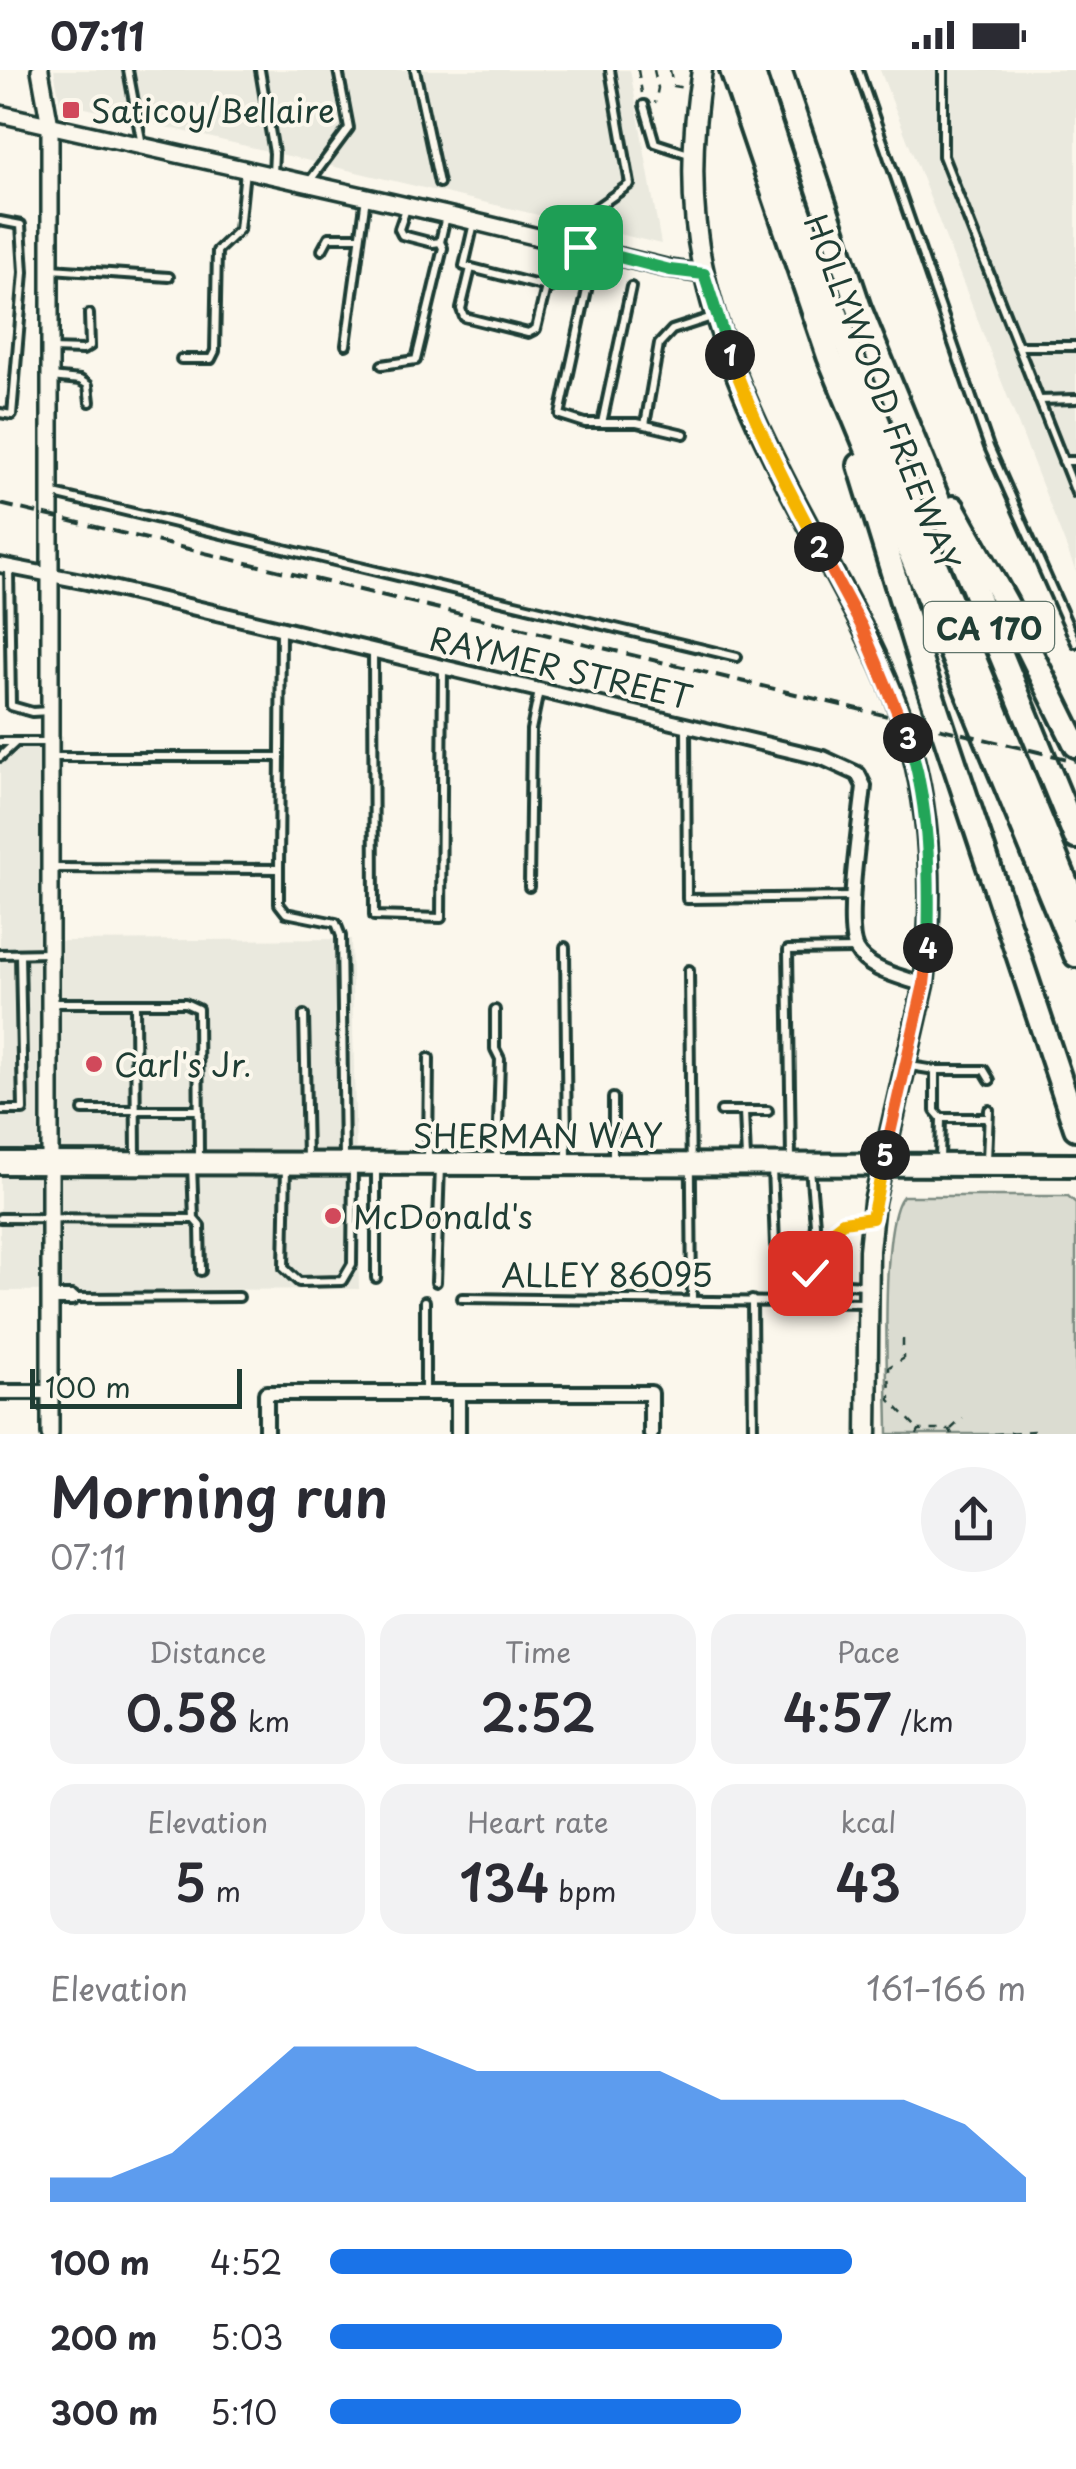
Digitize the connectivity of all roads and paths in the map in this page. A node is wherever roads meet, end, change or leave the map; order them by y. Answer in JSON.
{"nodes":[{"id":1,"x":40,"y":70,"type":"edge"},
{"id":2,"x":128,"y":70,"type":"edge"},
{"id":3,"x":260,"y":70,"type":"edge"},
{"id":4,"x":338,"y":70,"type":"edge"},
{"id":5,"x":416,"y":70,"type":"edge"},
{"id":6,"x":610,"y":70,"type":"edge"},
{"id":7,"x":639,"y":70,"type":"edge"},
{"id":8,"x":654,"y":70,"type":"edge"},
{"id":9,"x":670,"y":70,"type":"edge"},
{"id":10,"x":702,"y":70,"type":"edge"},
{"id":11,"x":732,"y":70,"type":"edge"},
{"id":12,"x":752,"y":70,"type":"edge"},
{"id":13,"x":764,"y":70,"type":"edge"},
{"id":14,"x":779,"y":70,"type":"edge"},
{"id":15,"x":858,"y":70,"type":"edge"},
{"id":16,"x":943,"y":70,"type":"edge"},
{"id":17,"x":658,"y":88,"type":"dead end"},
{"id":18,"x":700,"y":90,"type":"junction"},
{"id":19,"x":644,"y":105,"type":"joint"},
{"id":20,"x":0,"y":114,"type":"edge"},
{"id":21,"x":50,"y":126,"type":"junction"},
{"id":22,"x":143,"y":146,"type":"junction"},
{"id":23,"x":694,"y":156,"type":"junction"},
{"id":24,"x":246,"y":169,"type":"junction"},
{"id":25,"x":273,"y":175,"type":"junction"},
{"id":26,"x":308,"y":183,"type":"junction"},
{"id":27,"x":439,"y":184,"type":"dead end"},
{"id":28,"x":366,"y":196,"type":"junction"},
{"id":29,"x":406,"y":206,"type":"junction"},
{"id":30,"x":446,"y":215,"type":"junction"},
{"id":31,"x":0,"y":220,"type":"edge"},
{"id":32,"x":475,"y":222,"type":"junction"},
{"id":33,"x":358,"y":237,"type":"junction"},
{"id":34,"x":440,"y":242,"type":"junction"},
{"id":35,"x":561,"y":243,"type":"junction"},
{"id":36,"x":588,"y":249,"type":"junction"},
{"id":37,"x":322,"y":250,"type":"dead end"},
{"id":38,"x":471,"y":268,"type":"junction"},
{"id":39,"x":50,"y":269,"type":"junction"},
{"id":40,"x":704,"y":274,"type":"junction"},
{"id":41,"x":169,"y":278,"type":"dead end"},
{"id":42,"x":546,"y":287,"type":"junction"},
{"id":43,"x":631,"y":287,"type":"dead end"},
{"id":44,"x":90,"y":314,"type":"dead end"},
{"id":45,"x":717,"y":316,"type":"junction"},
{"id":46,"x":346,"y":344,"type":"dead end"},
{"id":47,"x":1018,"y":346,"type":"junction"},
{"id":48,"x":1076,"y":346,"type":"edge"},
{"id":49,"x":50,"y":349,"type":"junction"},
{"id":50,"x":829,"y":356,"type":"junction"},
{"id":51,"x":181,"y":359,"type":"dead end"},
{"id":52,"x":382,"y":366,"type":"dead end"},
{"id":53,"x":50,"y":377,"type":"junction"},
{"id":54,"x":1076,"y":399,"type":"edge"},
{"id":55,"x":1040,"y":400,"type":"junction"},
{"id":56,"x":90,"y":402,"type":"dead end"},
{"id":57,"x":0,"y":412,"type":"edge"},
{"id":58,"x":902,"y":418,"type":"junction"},
{"id":59,"x":602,"y":422,"type":"junction"},
{"id":60,"x":645,"y":425,"type":"junction"},
{"id":61,"x":684,"y":434,"type":"dead end"},
{"id":62,"x":1064,"y":461,"type":"junction"},
{"id":63,"x":1076,"y":461,"type":"edge"},
{"id":64,"x":49,"y":492,"type":"junction"},
{"id":65,"x":1076,"y":493,"type":"edge"},
{"id":66,"x":5,"y":566,"type":"edge"},
{"id":67,"x":48,"y":576,"type":"junction"},
{"id":68,"x":281,"y":629,"type":"junction"},
{"id":69,"x":1076,"y":643,"type":"edge"},
{"id":70,"x":373,"y":650,"type":"junction"},
{"id":71,"x":737,"y":657,"type":"dead end"},
{"id":72,"x":443,"y":667,"type":"junction"},
{"id":73,"x":539,"y":690,"type":"junction"},
{"id":74,"x":49,"y":711,"type":"junction"},
{"id":75,"x":686,"y":725,"type":"junction"},
{"id":76,"x":0,"y":742,"type":"edge"},
{"id":77,"x":16,"y":742,"type":"junction"},
{"id":78,"x":1076,"y":745,"type":"edge"},
{"id":79,"x":49,"y":750,"type":"junction"},
{"id":80,"x":280,"y":757,"type":"junction"},
{"id":81,"x":0,"y":758,"type":"edge"},
{"id":82,"x":1076,"y":837,"type":"edge"},
{"id":83,"x":49,"y":868,"type":"junction"},
{"id":84,"x":278,"y":868,"type":"junction"},
{"id":85,"x":1076,"y":876,"type":"edge"},
{"id":86,"x":529,"y":887,"type":"dead end"},
{"id":87,"x":854,"y":897,"type":"junction"},
{"id":88,"x":1076,"y":908,"type":"edge"},
{"id":89,"x":566,"y":947,"type":"dead end"},
{"id":90,"x":856,"y":949,"type":"junction"},
{"id":91,"x":0,"y":954,"type":"edge"},
{"id":92,"x":20,"y":954,"type":"junction"},
{"id":93,"x":50,"y":954,"type":"junction"},
{"id":94,"x":1076,"y":955,"type":"edge"},
{"id":95,"x":688,"y":970,"type":"dead end"},
{"id":96,"x":924,"y":984,"type":"junction"},
{"id":97,"x":135,"y":1003,"type":"junction"},
{"id":98,"x":50,"y":1004,"type":"junction"},
{"id":99,"x":494,"y":1010,"type":"dead end"},
{"id":100,"x":304,"y":1015,"type":"dead end"},
{"id":101,"x":429,"y":1058,"type":"dead end"},
{"id":102,"x":904,"y":1066,"type":"junction"},
{"id":103,"x":936,"y":1070,"type":"junction"},
{"id":104,"x":990,"y":1080,"type":"dead end"},
{"id":105,"x":613,"y":1098,"type":"dead end"},
{"id":106,"x":0,"y":1110,"type":"edge"},
{"id":107,"x":83,"y":1110,"type":"dead end"},
{"id":108,"x":136,"y":1110,"type":"junction"},
{"id":109,"x":199,"y":1110,"type":"junction"},
{"id":110,"x":721,"y":1111,"type":"dead end"},
{"id":111,"x":744,"y":1111,"type":"junction"},
{"id":112,"x":768,"y":1111,"type":"dead end"},
{"id":113,"x":941,"y":1118,"type":"junction"},
{"id":114,"x":1076,"y":1128,"type":"edge"},
{"id":115,"x":136,"y":1162,"type":"junction"},
{"id":116,"x":0,"y":1163,"type":"edge"},
{"id":117,"x":50,"y":1163,"type":"junction"},
{"id":118,"x":195,"y":1164,"type":"junction"},
{"id":119,"x":296,"y":1164,"type":"junction"},
{"id":120,"x":348,"y":1164,"type":"junction"},
{"id":121,"x":376,"y":1164,"type":"junction"},
{"id":122,"x":434,"y":1165,"type":"junction"},
{"id":123,"x":497,"y":1165,"type":"junction"},
{"id":124,"x":1076,"y":1165,"type":"edge"},
{"id":125,"x":567,"y":1166,"type":"junction"},
{"id":126,"x":613,"y":1166,"type":"junction"},
{"id":127,"x":692,"y":1166,"type":"junction"},
{"id":128,"x":746,"y":1166,"type":"junction"},
{"id":129,"x":940,"y":1166,"type":"junction"},
{"id":130,"x":987,"y":1166,"type":"junction"},
{"id":131,"x":791,"y":1167,"type":"junction"},
{"id":132,"x":882,"y":1167,"type":"junction"},
{"id":133,"x":0,"y":1218,"type":"edge"},
{"id":134,"x":50,"y":1218,"type":"junction"},
{"id":135,"x":872,"y":1218,"type":"junction"},
{"id":136,"x":194,"y":1219,"type":"junction"},
{"id":137,"x":810,"y":1248,"type":"junction"},
{"id":138,"x":201,"y":1271,"type":"dead end"},
{"id":139,"x":376,"y":1278,"type":"dead end"},
{"id":140,"x":436,"y":1282,"type":"dead end"},
{"id":141,"x":831,"y":1283,"type":"junction"},
{"id":142,"x":868,"y":1294,"type":"junction"},
{"id":143,"x":50,"y":1298,"type":"junction"},
{"id":144,"x":72,"y":1298,"type":"joint"},
{"id":145,"x":238,"y":1298,"type":"dead end"},
{"id":146,"x":462,"y":1298,"type":"dead end"},
{"id":147,"x":692,"y":1300,"type":"junction"},
{"id":148,"x":752,"y":1300,"type":"junction"},
{"id":149,"x":425,"y":1301,"type":"dead end"},
{"id":150,"x":831,"y":1302,"type":"junction"},
{"id":151,"x":903,"y":1339,"type":"dead end"},
{"id":152,"x":0,"y":1392,"type":"edge"},
{"id":153,"x":50,"y":1392,"type":"junction"},
{"id":154,"x":425,"y":1393,"type":"junction"},
{"id":155,"x":458,"y":1393,"type":"junction"},
{"id":156,"x":963,"y":1418,"type":"dead end"},
{"id":157,"x":1034,"y":1431,"type":"dead end"},
{"id":158,"x":918,"y":1432,"type":"edge"},
{"id":159,"x":951,"y":1432,"type":"edge"},
{"id":160,"x":50,"y":1434,"type":"edge"},
{"id":161,"x":266,"y":1434,"type":"edge"},
{"id":162,"x":458,"y":1434,"type":"edge"},
{"id":163,"x":652,"y":1434,"type":"edge"},
{"id":164,"x":753,"y":1434,"type":"edge"},
{"id":165,"x":867,"y":1434,"type":"edge"},
{"id":166,"x":994,"y":1434,"type":"edge"}],
"edges":[{"from":1,"to":21,"type":"street"},
{"from":2,"to":22,"type":"lane"},
{"from":3,"to":25,"type":"lane"},
{"from":4,"to":26,"type":"lane"},
{"from":5,"to":27,"type":"lane"},
{"from":6,"to":36,"type":"lane"},
{"from":7,"to":19,"type":"path"},
{"from":8,"to":17,"type":"path"},
{"from":9,"to":18,"type":"path"},
{"from":10,"to":18,"type":"main road"},
{"from":11,"to":50,"type":"highway","name":"HOLLYWOOD FREEWAY","number":"CA 170"},
{"from":12,"to":88,"type":"highway"},
{"from":13,"to":85,"type":"highway"},
{"from":14,"to":58,"type":"highway","name":"HOLLYWOOD FREEWAY","number":"CA 170"},
{"from":15,"to":69,"type":"lane"},
{"from":16,"to":47,"type":"lane"},
{"from":18,"to":23,"type":"main road"},
{"from":19,"to":23,"type":"lane"},
{"from":20,"to":21,"type":"street"},
{"from":21,"to":22,"type":"street"},
{"from":21,"to":39,"type":"street"},
{"from":22,"to":24,"type":"street"},
{"from":23,"to":40,"type":"main road"},
{"from":24,"to":25,"type":"street"},
{"from":24,"to":51,"type":"lane"},
{"from":25,"to":26,"type":"street"},
{"from":26,"to":28,"type":"street"},
{"from":28,"to":29,"type":"street"},
{"from":28,"to":33,"type":"lane"},
{"from":29,"to":30,"type":"street"},
{"from":29,"to":34,"type":"lane"},
{"from":30,"to":32,"type":"street"},
{"from":30,"to":34,"type":"lane"},
{"from":31,"to":57,"type":"lane"},
{"from":32,"to":35,"type":"street"},
{"from":32,"to":38,"type":"lane"},
{"from":33,"to":37,"type":"lane"},
{"from":33,"to":46,"type":"lane"},
{"from":34,"to":52,"type":"lane"},
{"from":35,"to":36,"type":"street"},
{"from":35,"to":42,"type":"lane"},
{"from":36,"to":40,"type":"street"},
{"from":36,"to":59,"type":"lane"},
{"from":38,"to":42,"type":"lane"},
{"from":38,"to":42,"type":"lane"},
{"from":39,"to":41,"type":"lane"},
{"from":39,"to":49,"type":"street"},
{"from":40,"to":45,"type":"main road"},
{"from":43,"to":59,"type":"lane"},
{"from":44,"to":49,"type":"lane"},
{"from":45,"to":60,"type":"lane"},
{"from":45,"to":96,"type":"main road"},
{"from":47,"to":48,"type":"lane"},
{"from":47,"to":55,"type":"lane"},
{"from":49,"to":53,"type":"street"},
{"from":50,"to":94,"type":"highway","name":"HOLLYWOOD FREEWAY","number":"CA 170"},
{"from":50,"to":114,"type":"highway"},
{"from":53,"to":56,"type":"lane"},
{"from":53,"to":64,"type":"street"},
{"from":54,"to":55,"type":"lane"},
{"from":55,"to":62,"type":"lane"},
{"from":58,"to":78,"type":"highway"},
{"from":58,"to":82,"type":"highway","name":"HOLLYWOOD FREEWAY","number":"CA 170"},
{"from":59,"to":60,"type":"lane"},
{"from":60,"to":61,"type":"lane"},
{"from":62,"to":63,"type":"lane"},
{"from":62,"to":65,"type":"lane"},
{"from":64,"to":67,"type":"street"},
{"from":64,"to":71,"type":"lane"},
{"from":66,"to":67,"type":"street","name":"RAYMER STREET"},
{"from":66,"to":74,"type":"lane"},
{"from":67,"to":68,"type":"street","name":"RAYMER STREET"},
{"from":67,"to":74,"type":"street"},
{"from":68,"to":70,"type":"street","name":"RAYMER STREET"},
{"from":68,"to":80,"type":"lane"},
{"from":70,"to":72,"type":"street","name":"RAYMER STREET"},
{"from":70,"to":72,"type":"lane"},
{"from":72,"to":73,"type":"street","name":"RAYMER STREET"},
{"from":73,"to":75,"type":"street","name":"RAYMER STREET"},
{"from":73,"to":86,"type":"lane"},
{"from":74,"to":79,"type":"street"},
{"from":75,"to":87,"type":"street","name":"RAYMER STREET"},
{"from":75,"to":87,"type":"lane"},
{"from":76,"to":77,"type":"lane"},
{"from":77,"to":79,"type":"lane"},
{"from":77,"to":81,"type":"lane"},
{"from":79,"to":80,"type":"lane"},
{"from":79,"to":83,"type":"street"},
{"from":80,"to":84,"type":"lane"},
{"from":83,"to":84,"type":"lane"},
{"from":83,"to":93,"type":"street"},
{"from":84,"to":120,"type":"lane"},
{"from":87,"to":90,"type":"street","name":"RAYMER STREET"},
{"from":89,"to":125,"type":"lane"},
{"from":90,"to":96,"type":"street"},
{"from":90,"to":131,"type":"lane"},
{"from":91,"to":92,"type":"lane"},
{"from":92,"to":93,"type":"lane"},
{"from":92,"to":106,"type":"lane"},
{"from":93,"to":98,"type":"street"},
{"from":95,"to":127,"type":"lane"},
{"from":96,"to":102,"type":"main road"},
{"from":97,"to":98,"type":"lane"},
{"from":97,"to":108,"type":"lane"},
{"from":97,"to":109,"type":"lane"},
{"from":98,"to":117,"type":"street"},
{"from":99,"to":123,"type":"lane"},
{"from":100,"to":119,"type":"lane"},
{"from":101,"to":122,"type":"lane"},
{"from":102,"to":103,"type":"lane"},
{"from":102,"to":132,"type":"main road"},
{"from":103,"to":104,"type":"lane"},
{"from":103,"to":113,"type":"lane"},
{"from":105,"to":126,"type":"lane"},
{"from":107,"to":108,"type":"lane"},
{"from":108,"to":109,"type":"lane"},
{"from":108,"to":115,"type":"lane"},
{"from":109,"to":118,"type":"lane"},
{"from":110,"to":111,"type":"lane"},
{"from":111,"to":112,"type":"lane"},
{"from":111,"to":128,"type":"lane"},
{"from":113,"to":129,"type":"lane"},
{"from":113,"to":130,"type":"lane"},
{"from":115,"to":117,"type":"main road","name":"SHERMAN WAY"},
{"from":115,"to":118,"type":"main road","name":"SHERMAN WAY"},
{"from":116,"to":117,"type":"main road","name":"SHERMAN WAY"},
{"from":117,"to":134,"type":"street"},
{"from":118,"to":119,"type":"main road","name":"SHERMAN WAY"},
{"from":118,"to":136,"type":"lane"},
{"from":119,"to":120,"type":"main road","name":"SHERMAN WAY"},
{"from":119,"to":120,"type":"lane"},
{"from":120,"to":121,"type":"main road","name":"SHERMAN WAY"},
{"from":121,"to":122,"type":"main road","name":"SHERMAN WAY"},
{"from":121,"to":139,"type":"lane"},
{"from":122,"to":123,"type":"main road","name":"SHERMAN WAY"},
{"from":122,"to":140,"type":"lane"},
{"from":123,"to":125,"type":"main road","name":"SHERMAN WAY"},
{"from":124,"to":130,"type":"main road","name":"SHERMAN WAY"},
{"from":125,"to":126,"type":"main road","name":"SHERMAN WAY"},
{"from":126,"to":127,"type":"main road","name":"SHERMAN WAY"},
{"from":127,"to":128,"type":"main road","name":"SHERMAN WAY"},
{"from":127,"to":147,"type":"lane"},
{"from":128,"to":131,"type":"main road","name":"SHERMAN WAY"},
{"from":129,"to":130,"type":"main road","name":"SHERMAN WAY"},
{"from":129,"to":132,"type":"main road","name":"SHERMAN WAY"},
{"from":131,"to":132,"type":"main road","name":"SHERMAN WAY"},
{"from":131,"to":137,"type":"lane"},
{"from":131,"to":137,"type":"lane"},
{"from":132,"to":135,"type":"main road"},
{"from":133,"to":134,"type":"lane"},
{"from":134,"to":136,"type":"lane"},
{"from":134,"to":143,"type":"street"},
{"from":135,"to":137,"type":"lane"},
{"from":135,"to":142,"type":"main road"},
{"from":136,"to":138,"type":"lane"},
{"from":137,"to":141,"type":"lane"},
{"from":141,"to":142,"type":"lane"},
{"from":141,"to":150,"type":"lane"},
{"from":142,"to":150,"type":"lane","name":"ALLEY 86095"},
{"from":142,"to":165,"type":"main road"},
{"from":143,"to":144,"type":"street"},
{"from":143,"to":153,"type":"street"},
{"from":144,"to":145,"type":"lane"},
{"from":146,"to":147,"type":"lane","name":"ALLEY 86095"},
{"from":147,"to":148,"type":"lane","name":"ALLEY 86095"},
{"from":148,"to":150,"type":"lane","name":"ALLEY 86095"},
{"from":148,"to":164,"type":"lane"},
{"from":149,"to":154,"type":"lane"},
{"from":151,"to":158,"type":"path"},
{"from":152,"to":153,"type":"street"},
{"from":153,"to":160,"type":"street"},
{"from":154,"to":155,"type":"street"},
{"from":154,"to":161,"type":"street"},
{"from":155,"to":162,"type":"street"},
{"from":155,"to":163,"type":"street"},
{"from":156,"to":159,"type":"path"},
{"from":157,"to":166,"type":"path"},
{"from":158,"to":159,"type":"path"}]}
